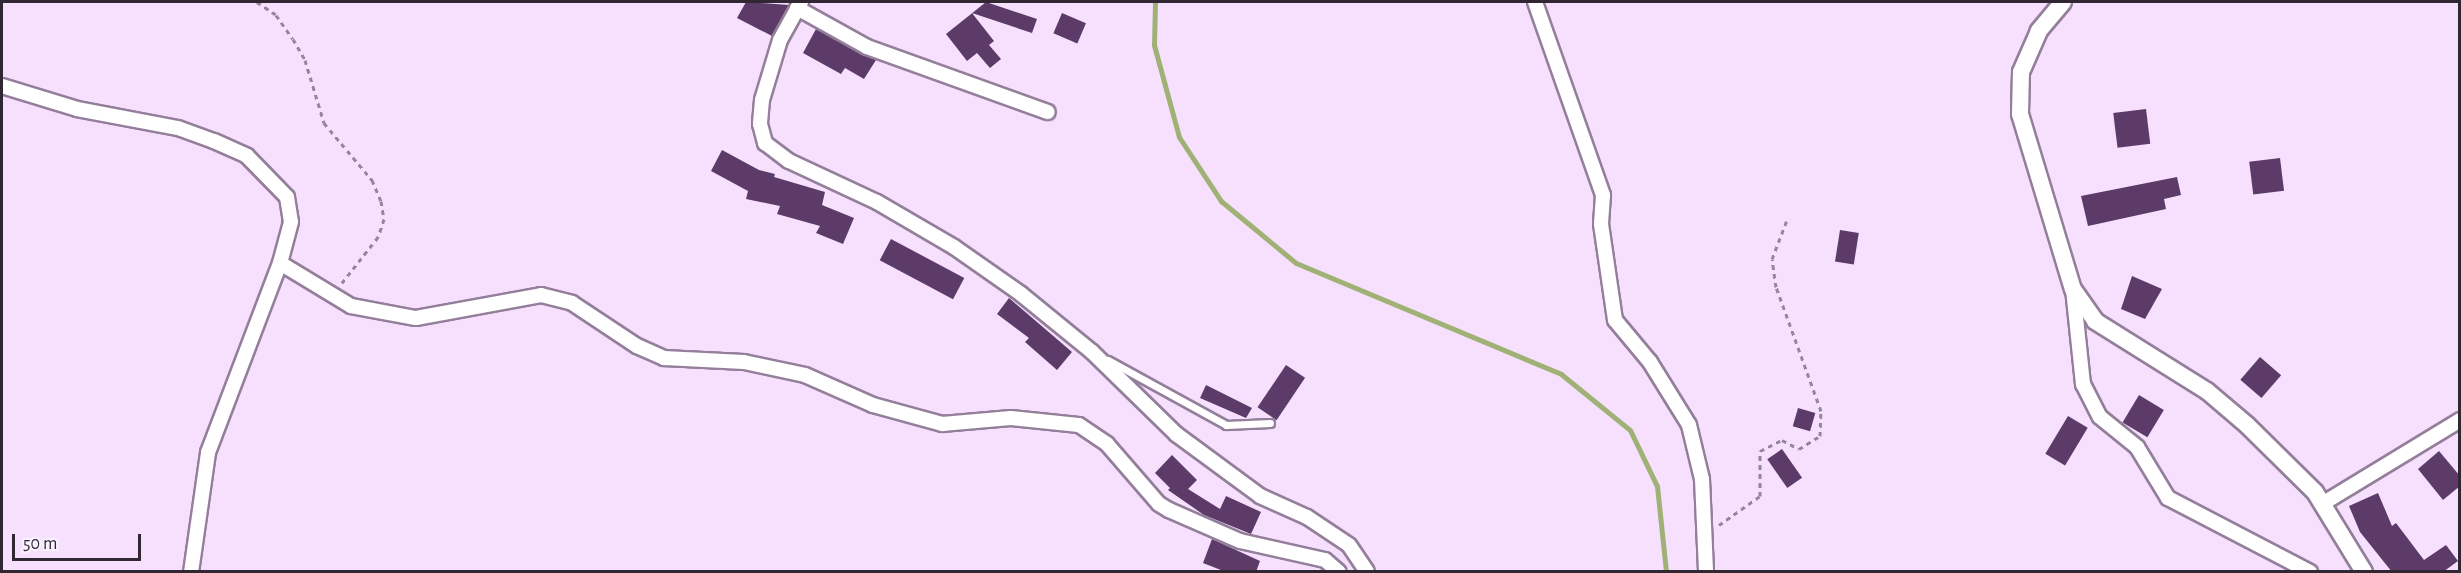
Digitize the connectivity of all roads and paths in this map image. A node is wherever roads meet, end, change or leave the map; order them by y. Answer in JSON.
{"nodes":[{"id":1,"x":257,"y":2,"type":"edge"},
{"id":2,"x":1535,"y":2,"type":"edge"},
{"id":3,"x":2063,"y":2,"type":"edge"},
{"id":4,"x":799,"y":5,"type":"edge"},
{"id":5,"x":2,"y":86,"type":"edge"},
{"id":6,"x":1048,"y":112,"type":"dead end"},
{"id":7,"x":1787,"y":220,"type":"dead end"},
{"id":8,"x":280,"y":263,"type":"junction"},
{"id":9,"x":2073,"y":289,"type":"junction"},
{"id":10,"x":333,"y":295,"type":"junction"},
{"id":11,"x":1092,"y":352,"type":"junction"},
{"id":12,"x":2460,"y":420,"type":"edge"},
{"id":13,"x":1270,"y":423,"type":"dead end"},
{"id":14,"x":2322,"y":504,"type":"junction"},
{"id":15,"x":1707,"y":532,"type":"junction"},
{"id":16,"x":191,"y":572,"type":"edge"},
{"id":17,"x":1339,"y":572,"type":"edge"},
{"id":18,"x":1367,"y":572,"type":"edge"},
{"id":19,"x":1706,"y":572,"type":"edge"},
{"id":20,"x":2310,"y":572,"type":"edge"},
{"id":21,"x":2364,"y":572,"type":"edge"}],
"edges":[{"from":1,"to":10,"type":"path"},
{"from":2,"to":15,"type":"street"},
{"from":3,"to":9,"type":"street"},
{"from":4,"to":6,"type":"street"},
{"from":4,"to":11,"type":"street"},
{"from":5,"to":8,"type":"street"},
{"from":7,"to":15,"type":"path"},
{"from":8,"to":10,"type":"street"},
{"from":8,"to":16,"type":"street"},
{"from":9,"to":14,"type":"street"},
{"from":9,"to":20,"type":"street"},
{"from":10,"to":17,"type":"street"},
{"from":11,"to":13,"type":"lane"},
{"from":11,"to":18,"type":"street"},
{"from":12,"to":14,"type":"street"},
{"from":14,"to":21,"type":"street"},
{"from":15,"to":19,"type":"street"}]}
